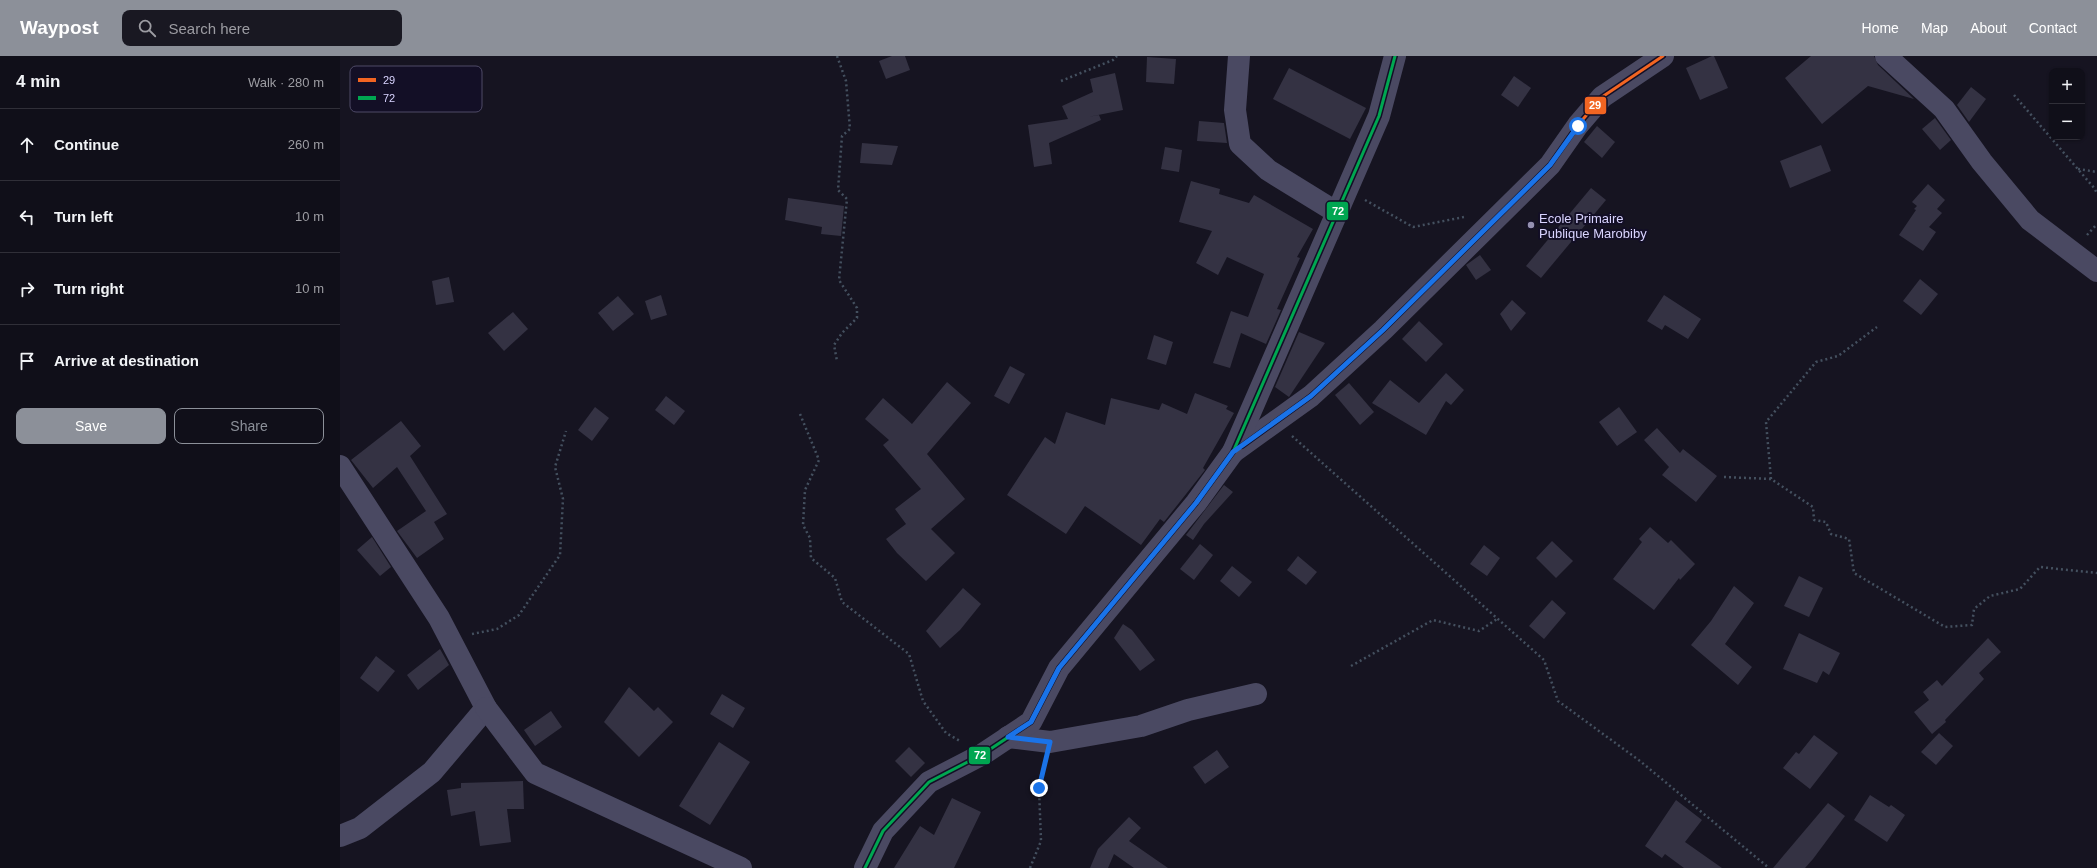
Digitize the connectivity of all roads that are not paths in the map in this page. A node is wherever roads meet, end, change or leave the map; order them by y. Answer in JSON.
{"nodes":[{"id":1,"x":1239,"y":56,"type":"edge"},
{"id":2,"x":1395,"y":56,"type":"edge"},
{"id":3,"x":1663,"y":56,"type":"edge"},
{"id":4,"x":1886,"y":56,"type":"edge"},
{"id":5,"x":1336,"y":212,"type":"junction"},
{"id":6,"x":2097,"y":271,"type":"edge"},
{"id":7,"x":1233,"y":452,"type":"junction"},
{"id":8,"x":340,"y":466,"type":"edge"},
{"id":9,"x":1256,"y":694,"type":"dead end"},
{"id":10,"x":486,"y":708,"type":"junction"},
{"id":11,"x":1008,"y":737,"type":"junction"},
{"id":12,"x":340,"y":836,"type":"edge"},
{"id":13,"x":741,"y":868,"type":"edge"},
{"id":14,"x":865,"y":868,"type":"edge"}],
"edges":[{"from":1,"to":5,"type":"street"},
{"from":2,"to":5,"type":"street"},
{"from":3,"to":7,"type":"street"},
{"from":4,"to":6,"type":"street"},
{"from":5,"to":7,"type":"street"},
{"from":7,"to":11,"type":"street"},
{"from":8,"to":10,"type":"street"},
{"from":9,"to":11,"type":"street"},
{"from":10,"to":12,"type":"street"},
{"from":10,"to":13,"type":"street"},
{"from":11,"to":14,"type":"street"}]}
